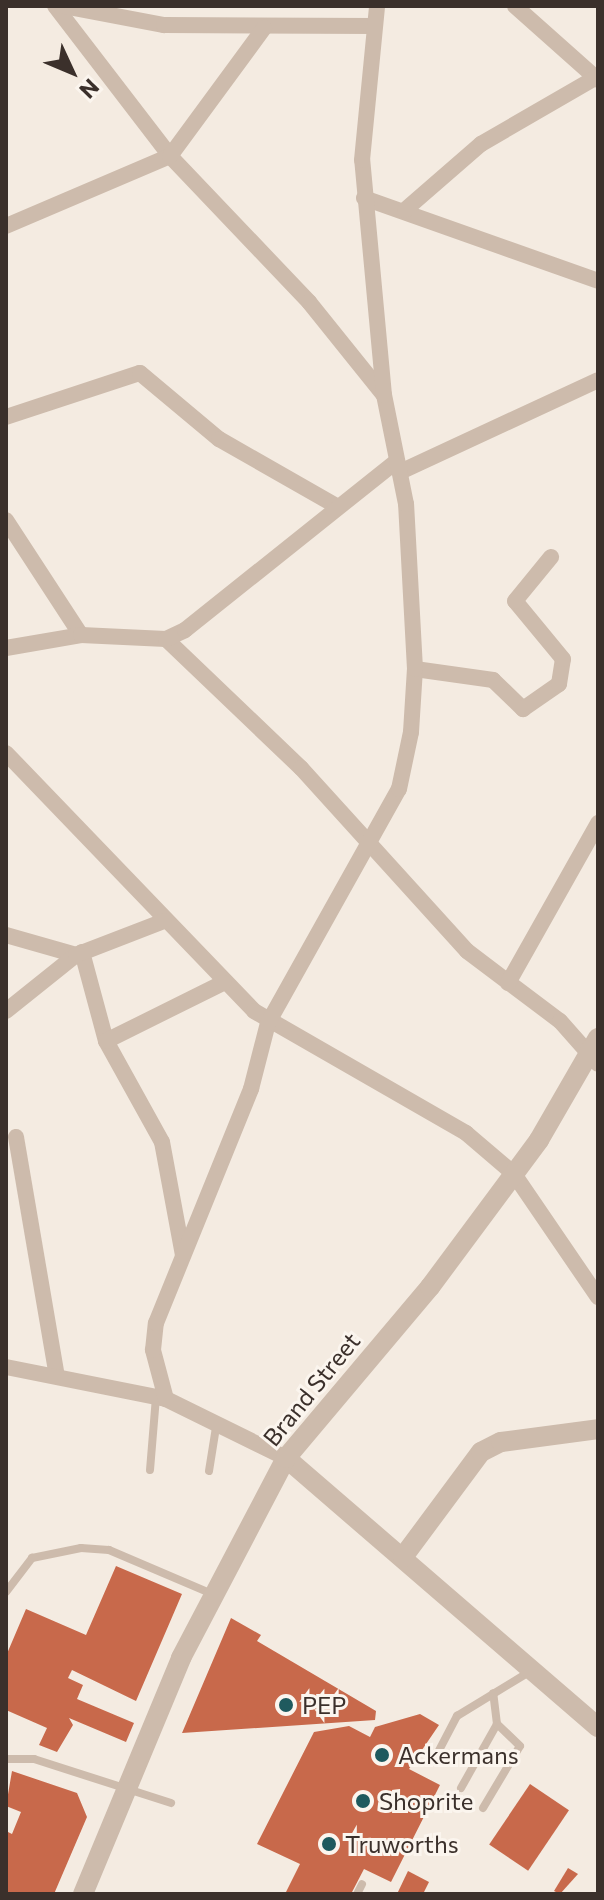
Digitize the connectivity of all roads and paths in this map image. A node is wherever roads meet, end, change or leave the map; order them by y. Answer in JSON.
{"nodes":[{"id":1,"x":55,"y":6,"type":"edge"},
{"id":2,"x":63,"y":6,"type":"edge"},
{"id":3,"x":377,"y":6,"type":"edge"},
{"id":4,"x":515,"y":6,"type":"edge"},
{"id":5,"x":374,"y":26,"type":"junction"},
{"id":6,"x":264,"y":28,"type":"junction"},
{"id":7,"x":597,"y":79,"type":"edge"},
{"id":8,"x":170,"y":156,"type":"junction"},
{"id":9,"x":364,"y":198,"type":"junction"},
{"id":10,"x":405,"y":210,"type":"junction"},
{"id":11,"x":6,"y":226,"type":"edge"},
{"id":12,"x":598,"y":281,"type":"edge"},
{"id":13,"x":598,"y":380,"type":"edge"},
{"id":14,"x":384,"y":395,"type":"junction"},
{"id":15,"x":6,"y":417,"type":"edge"},
{"id":16,"x":399,"y":466,"type":"junction"},
{"id":17,"x":338,"y":507,"type":"junction"},
{"id":18,"x":6,"y":520,"type":"edge"},
{"id":19,"x":551,"y":557,"type":"dead end"},
{"id":20,"x":81,"y":635,"type":"junction"},
{"id":21,"x":166,"y":639,"type":"junction"},
{"id":22,"x":6,"y":648,"type":"edge"},
{"id":23,"x":415,"y":669,"type":"junction"},
{"id":24,"x":6,"y":753,"type":"edge"},
{"id":25,"x":598,"y":823,"type":"edge"},
{"id":26,"x":371,"y":842,"type":"junction"},
{"id":27,"x":164,"y":921,"type":"junction"},
{"id":28,"x":6,"y":935,"type":"edge"},
{"id":29,"x":79,"y":954,"type":"junction"},
{"id":30,"x":223,"y":983,"type":"junction"},
{"id":31,"x":508,"y":983,"type":"junction"},
{"id":32,"x":6,"y":1011,"type":"edge"},
{"id":33,"x":268,"y":1023,"type":"junction"},
{"id":34,"x":106,"y":1041,"type":"junction"},
{"id":35,"x":595,"y":1052,"type":"edge"},
{"id":36,"x":16,"y":1137,"type":"dead end"},
{"id":37,"x":514,"y":1174,"type":"junction"},
{"id":38,"x":183,"y":1257,"type":"junction"},
{"id":39,"x":598,"y":1297,"type":"edge"},
{"id":40,"x":6,"y":1367,"type":"edge"},
{"id":41,"x":57,"y":1377,"type":"junction"},
{"id":42,"x":161,"y":1397,"type":"junction"},
{"id":43,"x":217,"y":1420,"type":"junction"},
{"id":44,"x":598,"y":1429,"type":"edge"},
{"id":45,"x":286,"y":1458,"type":"junction"},
{"id":46,"x":150,"y":1470,"type":"dead end"},
{"id":47,"x":209,"y":1471,"type":"dead end"},
{"id":48,"x":403,"y":1557,"type":"junction"},
{"id":49,"x":6,"y":1592,"type":"edge"},
{"id":50,"x":212,"y":1594,"type":"junction"},
{"id":51,"x":533,"y":1669,"type":"junction"},
{"id":52,"x":493,"y":1693,"type":"junction"},
{"id":53,"x":497,"y":1724,"type":"junction"},
{"id":54,"x":598,"y":1727,"type":"edge"},
{"id":55,"x":6,"y":1759,"type":"edge"},
{"id":56,"x":434,"y":1760,"type":"dead end"},
{"id":57,"x":461,"y":1788,"type":"dead end"},
{"id":58,"x":124,"y":1791,"type":"junction"},
{"id":59,"x":171,"y":1803,"type":"dead end"},
{"id":60,"x":483,"y":1808,"type":"dead end"},
{"id":61,"x":362,"y":1884,"type":"dead end"},
{"id":62,"x":83,"y":1894,"type":"edge"},
{"id":63,"x":357,"y":1894,"type":"edge"}],
"edges":[{"from":1,"to":8,"type":"street"},
{"from":2,"to":6,"type":"street"},
{"from":3,"to":5,"type":"street"},
{"from":4,"to":7,"type":"street"},
{"from":5,"to":6,"type":"street"},
{"from":5,"to":9,"type":"street"},
{"from":6,"to":8,"type":"street"},
{"from":7,"to":10,"type":"street"},
{"from":8,"to":11,"type":"street"},
{"from":8,"to":14,"type":"street"},
{"from":9,"to":10,"type":"street"},
{"from":9,"to":14,"type":"street"},
{"from":10,"to":12,"type":"street"},
{"from":13,"to":16,"type":"street"},
{"from":14,"to":16,"type":"street"},
{"from":15,"to":17,"type":"street"},
{"from":16,"to":17,"type":"street"},
{"from":16,"to":23,"type":"street"},
{"from":17,"to":21,"type":"street"},
{"from":18,"to":20,"type":"street"},
{"from":19,"to":23,"type":"street"},
{"from":20,"to":21,"type":"street"},
{"from":20,"to":22,"type":"street"},
{"from":21,"to":26,"type":"street"},
{"from":23,"to":26,"type":"street"},
{"from":24,"to":27,"type":"street"},
{"from":25,"to":31,"type":"street"},
{"from":26,"to":31,"type":"street"},
{"from":26,"to":33,"type":"street"},
{"from":27,"to":29,"type":"street"},
{"from":27,"to":30,"type":"street"},
{"from":28,"to":29,"type":"street"},
{"from":29,"to":32,"type":"street"},
{"from":29,"to":34,"type":"street"},
{"from":30,"to":33,"type":"street"},
{"from":30,"to":34,"type":"street"},
{"from":31,"to":35,"type":"street"},
{"from":33,"to":37,"type":"street"},
{"from":33,"to":38,"type":"street"},
{"from":34,"to":38,"type":"street"},
{"from":35,"to":37,"type":"street","name":"Brand Street"},
{"from":36,"to":41,"type":"street"},
{"from":37,"to":39,"type":"street"},
{"from":37,"to":45,"type":"street","name":"Brand Street"},
{"from":38,"to":42,"type":"street"},
{"from":40,"to":41,"type":"street"},
{"from":41,"to":42,"type":"street"},
{"from":42,"to":43,"type":"street"},
{"from":42,"to":46,"type":"lane"},
{"from":43,"to":45,"type":"street"},
{"from":43,"to":47,"type":"lane"},
{"from":44,"to":48,"type":"street"},
{"from":45,"to":48,"type":"street"},
{"from":45,"to":50,"type":"street","name":"Brand Street"},
{"from":48,"to":51,"type":"street"},
{"from":49,"to":50,"type":"lane"},
{"from":50,"to":58,"type":"street","name":"Brand Street"},
{"from":51,"to":52,"type":"lane"},
{"from":51,"to":54,"type":"street"},
{"from":52,"to":53,"type":"lane"},
{"from":52,"to":56,"type":"lane"},
{"from":53,"to":57,"type":"lane"},
{"from":53,"to":60,"type":"lane"},
{"from":55,"to":58,"type":"lane"},
{"from":58,"to":59,"type":"lane"},
{"from":58,"to":62,"type":"street","name":"Brand Street"},
{"from":61,"to":63,"type":"lane"}]}
